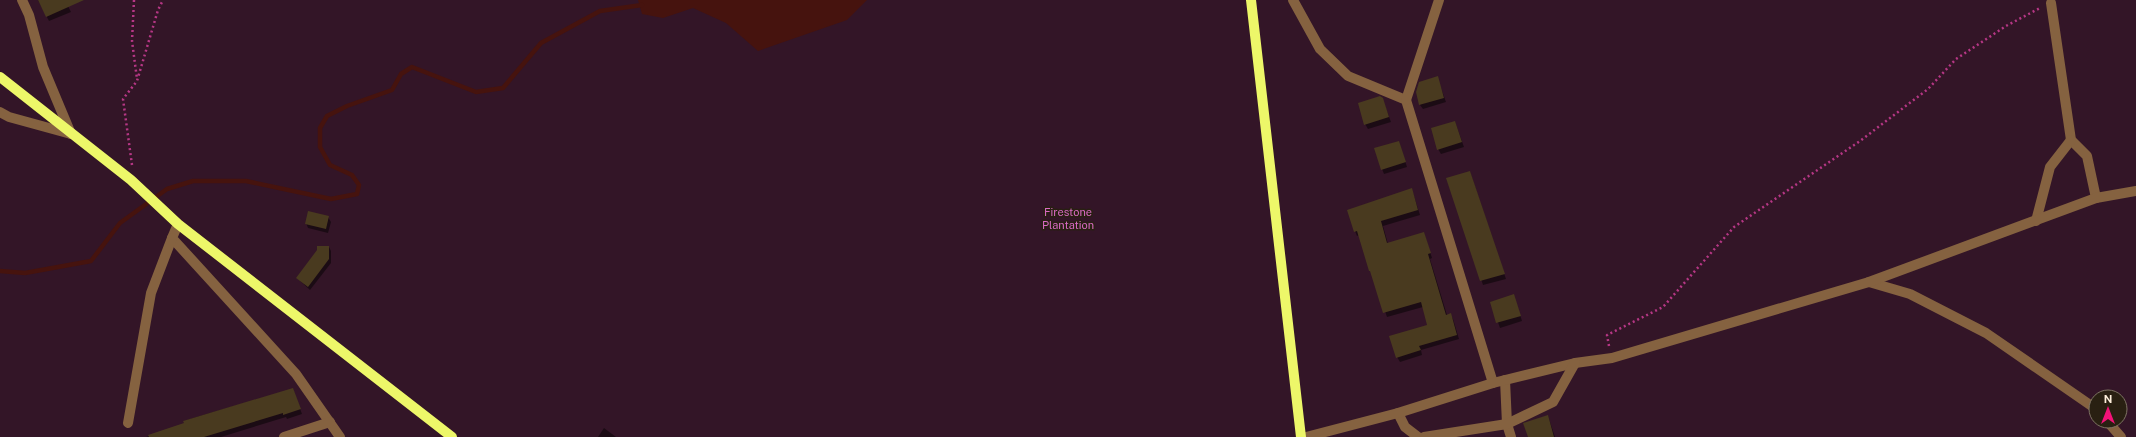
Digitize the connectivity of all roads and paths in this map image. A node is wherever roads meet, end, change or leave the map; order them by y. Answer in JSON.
{"nodes":[{"id":1,"x":22,"y":0,"type":"edge"},
{"id":2,"x":134,"y":0,"type":"edge"},
{"id":3,"x":163,"y":0,"type":"edge"},
{"id":4,"x":1251,"y":0,"type":"edge"},
{"id":5,"x":1293,"y":0,"type":"edge"},
{"id":6,"x":1439,"y":0,"type":"edge"},
{"id":7,"x":2051,"y":3,"type":"joint"},
{"id":8,"x":0,"y":77,"type":"edge"},
{"id":9,"x":137,"y":81,"type":"junction"},
{"id":10,"x":1406,"y":100,"type":"junction"},
{"id":11,"x":0,"y":112,"type":"edge"},
{"id":12,"x":71,"y":134,"type":"junction"},
{"id":13,"x":2071,"y":140,"type":"junction"},
{"id":14,"x":131,"y":180,"type":"junction"},
{"id":15,"x":2136,"y":191,"type":"edge"},
{"id":16,"x":2096,"y":198,"type":"junction"},
{"id":17,"x":2036,"y":221,"type":"junction"},
{"id":18,"x":176,"y":222,"type":"junction"},
{"id":19,"x":172,"y":238,"type":"junction"},
{"id":20,"x":1869,"y":282,"type":"junction"},
{"id":21,"x":1612,"y":358,"type":"junction"},
{"id":22,"x":1575,"y":363,"type":"junction"},
{"id":23,"x":1505,"y":380,"type":"junction"},
{"id":24,"x":1493,"y":383,"type":"junction"},
{"id":25,"x":2088,"y":403,"type":"edge"},
{"id":26,"x":1398,"y":413,"type":"junction"},
{"id":27,"x":330,"y":422,"type":"junction"},
{"id":28,"x":128,"y":423,"type":"dead end"},
{"id":29,"x":1507,"y":424,"type":"junction"},
{"id":30,"x":2114,"y":429,"type":"edge"},
{"id":31,"x":284,"y":437,"type":"edge"},
{"id":32,"x":340,"y":437,"type":"edge"},
{"id":33,"x":452,"y":437,"type":"edge"},
{"id":34,"x":1301,"y":437,"type":"edge"},
{"id":35,"x":1306,"y":437,"type":"edge"},
{"id":36,"x":1418,"y":437,"type":"edge"},
{"id":37,"x":1424,"y":437,"type":"edge"},
{"id":38,"x":1511,"y":437,"type":"edge"},
{"id":39,"x":2122,"y":437,"type":"edge"}],
"edges":[{"from":1,"to":12,"type":"street"},
{"from":2,"to":9,"type":"path"},
{"from":3,"to":9,"type":"path"},
{"from":4,"to":34,"type":"main road"},
{"from":5,"to":10,"type":"street"},
{"from":6,"to":10,"type":"street"},
{"from":7,"to":13,"type":"street"},
{"from":7,"to":21,"type":"path"},
{"from":8,"to":12,"type":"main road"},
{"from":9,"to":14,"type":"path"},
{"from":10,"to":24,"type":"street"},
{"from":11,"to":12,"type":"street"},
{"from":12,"to":14,"type":"main road"},
{"from":13,"to":16,"type":"street"},
{"from":13,"to":17,"type":"street"},
{"from":14,"to":18,"type":"main road"},
{"from":15,"to":16,"type":"street"},
{"from":16,"to":17,"type":"street"},
{"from":17,"to":20,"type":"street"},
{"from":18,"to":19,"type":"street"},
{"from":18,"to":33,"type":"main road"},
{"from":19,"to":27,"type":"street"},
{"from":19,"to":28,"type":"street"},
{"from":20,"to":21,"type":"street"},
{"from":20,"to":25,"type":"street"},
{"from":21,"to":22,"type":"street"},
{"from":22,"to":23,"type":"street"},
{"from":22,"to":29,"type":"street"},
{"from":23,"to":24,"type":"street"},
{"from":23,"to":29,"type":"street"},
{"from":24,"to":26,"type":"street"},
{"from":26,"to":35,"type":"street"},
{"from":26,"to":36,"type":"street"},
{"from":27,"to":31,"type":"street"},
{"from":27,"to":32,"type":"street"},
{"from":29,"to":37,"type":"street"},
{"from":29,"to":38,"type":"street"},
{"from":30,"to":39,"type":"street"}]}
